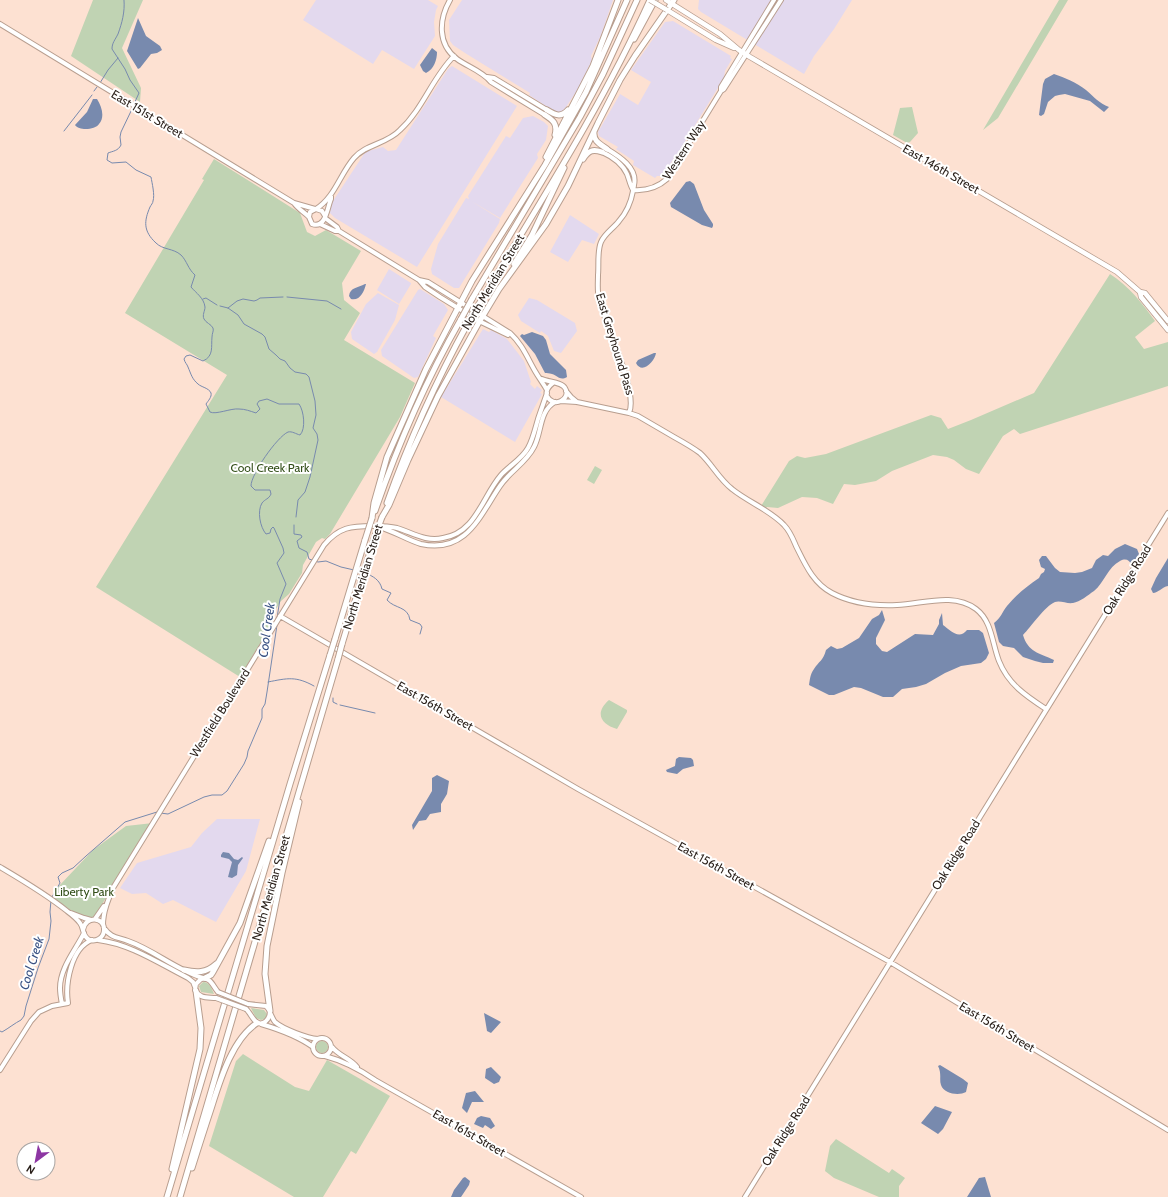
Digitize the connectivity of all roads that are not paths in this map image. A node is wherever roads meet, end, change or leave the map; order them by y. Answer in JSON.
{"nodes":[{"id":1,"x":450,"y":0,"type":"edge"},
{"id":2,"x":618,"y":0,"type":"edge"},
{"id":3,"x":627,"y":0,"type":"edge"},
{"id":4,"x":636,"y":0,"type":"edge"},
{"id":5,"x":650,"y":0,"type":"edge"},
{"id":6,"x":655,"y":0,"type":"edge"},
{"id":7,"x":666,"y":0,"type":"edge"},
{"id":8,"x":775,"y":0,"type":"edge"},
{"id":9,"x":780,"y":0,"type":"edge"},
{"id":10,"x":673,"y":2,"type":"edge"},
{"id":11,"x":667,"y":10,"type":"junction"},
{"id":12,"x":0,"y":24,"type":"edge"},
{"id":13,"x":765,"y":25,"type":"junction"},
{"id":14,"x":743,"y":52,"type":"junction"},
{"id":15,"x":454,"y":56,"type":"junction"},
{"id":16,"x":606,"y":87,"type":"junction"},
{"id":17,"x":581,"y":89,"type":"junction"},
{"id":18,"x":546,"y":113,"type":"junction"},
{"id":19,"x":587,"y":122,"type":"junction"},
{"id":20,"x":598,"y":123,"type":"junction"},
{"id":21,"x":554,"y":141,"type":"junction"},
{"id":22,"x":605,"y":150,"type":"junction"},
{"id":23,"x":572,"y":176,"type":"junction"},
{"id":24,"x":633,"y":190,"type":"junction"},
{"id":25,"x":331,"y":196,"type":"junction"},
{"id":26,"x":522,"y":201,"type":"junction"},
{"id":27,"x":294,"y":203,"type":"junction"},
{"id":28,"x":316,"y":209,"type":"junction"},
{"id":29,"x":309,"y":217,"type":"junction"},
{"id":30,"x":325,"y":217,"type":"junction"},
{"id":31,"x":320,"y":224,"type":"junction"},
{"id":32,"x":340,"y":231,"type":"junction"},
{"id":33,"x":419,"y":280,"type":"junction"},
{"id":34,"x":499,"y":289,"type":"junction"},
{"id":35,"x":1140,"y":292,"type":"junction"},
{"id":36,"x":460,"y":302,"type":"junction"},
{"id":37,"x":457,"y":307,"type":"junction"},
{"id":38,"x":482,"y":316,"type":"junction"},
{"id":39,"x":479,"y":321,"type":"junction"},
{"id":40,"x":1168,"y":321,"type":"edge"},
{"id":41,"x":1168,"y":330,"type":"edge"},
{"id":42,"x":522,"y":347,"type":"junction"},
{"id":43,"x":542,"y":379,"type":"junction"},
{"id":44,"x":553,"y":383,"type":"junction"},
{"id":45,"x":566,"y":390,"type":"junction"},
{"id":46,"x":547,"y":392,"type":"junction"},
{"id":47,"x":561,"y":401,"type":"junction"},
{"id":48,"x":555,"y":402,"type":"junction"},
{"id":49,"x":577,"y":402,"type":"junction"},
{"id":50,"x":629,"y":412,"type":"junction"},
{"id":51,"x":1168,"y":513,"type":"edge"},
{"id":52,"x":382,"y":517,"type":"junction"},
{"id":53,"x":372,"y":518,"type":"junction"},
{"id":54,"x":365,"y":526,"type":"junction"},
{"id":55,"x":280,"y":618,"type":"junction"},
{"id":56,"x":1046,"y":709,"type":"junction"},
{"id":57,"x":307,"y":764,"type":"junction"},
{"id":58,"x":290,"y":784,"type":"junction"},
{"id":59,"x":0,"y":867,"type":"edge"},
{"id":60,"x":107,"y":902,"type":"junction"},
{"id":61,"x":67,"y":911,"type":"junction"},
{"id":62,"x":93,"y":919,"type":"junction"},
{"id":63,"x":103,"y":927,"type":"junction"},
{"id":64,"x":83,"y":932,"type":"junction"},
{"id":65,"x":92,"y":940,"type":"junction"},
{"id":66,"x":98,"y":940,"type":"junction"},
{"id":67,"x":220,"y":960,"type":"junction"},
{"id":68,"x":890,"y":962,"type":"junction"},
{"id":69,"x":184,"y":970,"type":"junction"},
{"id":70,"x":204,"y":978,"type":"junction"},
{"id":71,"x":195,"y":989,"type":"junction"},
{"id":72,"x":62,"y":1004,"type":"junction"},
{"id":73,"x":270,"y":1012,"type":"junction"},
{"id":74,"x":259,"y":1023,"type":"junction"},
{"id":75,"x":318,"y":1039,"type":"junction"},
{"id":76,"x":313,"y":1047,"type":"junction"},
{"id":77,"x":332,"y":1047,"type":"junction"},
{"id":78,"x":325,"y":1056,"type":"junction"},
{"id":79,"x":357,"y":1068,"type":"junction"},
{"id":80,"x":0,"y":1070,"type":"edge"},
{"id":81,"x":1168,"y":1130,"type":"edge"},
{"id":82,"x":166,"y":1197,"type":"edge"},
{"id":83,"x":180,"y":1197,"type":"edge"},
{"id":84,"x":581,"y":1197,"type":"edge"},
{"id":85,"x":745,"y":1197,"type":"edge"}],
"edges":[{"from":1,"to":15,"type":"street"},
{"from":2,"to":17,"type":"highway"},
{"from":3,"to":26,"type":"highway"},
{"from":4,"to":53,"type":"highway","name":"North Meridian Street","bridge":true},
{"from":5,"to":11,"type":"main road","name":"East 146th Street","bridge":true},
{"from":5,"to":16,"type":"highway","name":"North Meridian Street"},
{"from":6,"to":16,"type":"highway"},
{"from":7,"to":10,"type":"main road","name":"East 146th Street"},
{"from":8,"to":13,"type":"street"},
{"from":8,"to":14,"type":"street"},
{"from":9,"to":13,"type":"street"},
{"from":10,"to":11,"type":"highway"},
{"from":10,"to":14,"type":"main road","name":"East 146th Street"},
{"from":11,"to":14,"type":"main road","name":"East 146th Street"},
{"from":11,"to":20,"type":"highway"},
{"from":12,"to":27,"type":"street","name":"East 151st Street"},
{"from":13,"to":14,"type":"street"},
{"from":14,"to":24,"type":"street","name":"Western Way"},
{"from":14,"to":35,"type":"main road","name":"East 146th Street"},
{"from":15,"to":18,"type":"street"},
{"from":15,"to":25,"type":"street"},
{"from":16,"to":19,"type":"highway","name":"North Meridian Street"},
{"from":17,"to":18,"type":"highway"},
{"from":17,"to":21,"type":"highway"},
{"from":18,"to":21,"type":"highway"},
{"from":19,"to":34,"type":"highway"},
{"from":19,"to":52,"type":"highway","name":"North Meridian Street","bridge":true},
{"from":20,"to":22,"type":"highway"},
{"from":20,"to":23,"type":"highway"},
{"from":21,"to":26,"type":"highway"},
{"from":22,"to":23,"type":"highway"},
{"from":22,"to":24,"type":"street"},
{"from":23,"to":34,"type":"highway"},
{"from":24,"to":50,"type":"street","name":"East Greyhound Pass"},
{"from":25,"to":28,"type":"street"},
{"from":25,"to":30,"type":"street"},
{"from":26,"to":36,"type":"highway"},
{"from":27,"to":28,"type":"street","name":"East 151st Street"},
{"from":27,"to":29,"type":"street","name":"East 151st Street"},
{"from":28,"to":29,"type":"street"},
{"from":28,"to":30,"type":"street"},
{"from":29,"to":31,"type":"street"},
{"from":30,"to":31,"type":"street"},
{"from":30,"to":32,"type":"street"},
{"from":31,"to":32,"type":"street"},
{"from":32,"to":33,"type":"street"},
{"from":33,"to":36,"type":"street"},
{"from":33,"to":37,"type":"street"},
{"from":34,"to":38,"type":"highway"},
{"from":35,"to":40,"type":"main road"},
{"from":35,"to":41,"type":"main road"},
{"from":36,"to":37,"type":"highway"},
{"from":36,"to":38,"type":"street"},
{"from":37,"to":39,"type":"street"},
{"from":37,"to":53,"type":"highway"},
{"from":38,"to":39,"type":"highway"},
{"from":38,"to":42,"type":"street"},
{"from":39,"to":42,"type":"street"},
{"from":39,"to":52,"type":"highway"},
{"from":42,"to":43,"type":"street"},
{"from":43,"to":44,"type":"street"},
{"from":43,"to":46,"type":"street"},
{"from":44,"to":45,"type":"street"},
{"from":44,"to":46,"type":"street"},
{"from":45,"to":47,"type":"street"},
{"from":45,"to":49,"type":"street"},
{"from":46,"to":48,"type":"street"},
{"from":46,"to":54,"type":"street","name":"Westfield Boulevard"},
{"from":47,"to":48,"type":"street"},
{"from":47,"to":49,"type":"street"},
{"from":48,"to":54,"type":"street","name":"Westfield Boulevard"},
{"from":49,"to":50,"type":"street"},
{"from":50,"to":56,"type":"street","name":"East Greyhound Pass"},
{"from":51,"to":56,"type":"street","name":"Oak Ridge Road"},
{"from":52,"to":57,"type":"highway","name":"North Meridian Street","bridge":true},
{"from":53,"to":58,"type":"highway","name":"North Meridian Street","bridge":true},
{"from":54,"to":55,"type":"street","name":"Westfield Boulevard"},
{"from":55,"to":60,"type":"street","name":"Westfield Boulevard"},
{"from":55,"to":68,"type":"street","name":"East 156th Street"},
{"from":56,"to":68,"type":"street","name":"Oak Ridge Road"},
{"from":57,"to":73,"type":"highway"},
{"from":57,"to":83,"type":"highway","name":"North Meridian Street"},
{"from":58,"to":67,"type":"highway"},
{"from":58,"to":82,"type":"highway","name":"North Meridian Street"},
{"from":59,"to":61,"type":"street"},
{"from":60,"to":62,"type":"street","name":"Westfield Boulevard"},
{"from":60,"to":63,"type":"street","name":"Westfield Boulevard"},
{"from":61,"to":62,"type":"street"},
{"from":61,"to":64,"type":"street"},
{"from":62,"to":63,"type":"street"},
{"from":62,"to":64,"type":"street"},
{"from":63,"to":66,"type":"street"},
{"from":63,"to":69,"type":"street"},
{"from":64,"to":65,"type":"street"},
{"from":64,"to":72,"type":"street"},
{"from":65,"to":66,"type":"street"},
{"from":65,"to":72,"type":"street"},
{"from":66,"to":71,"type":"street"},
{"from":67,"to":69,"type":"highway"},
{"from":67,"to":70,"type":"highway"},
{"from":68,"to":81,"type":"street","name":"East 156th Street"},
{"from":68,"to":85,"type":"street","name":"Oak Ridge Road"},
{"from":69,"to":70,"type":"street"},
{"from":70,"to":71,"type":"street"},
{"from":70,"to":73,"type":"street","bridge":true},
{"from":71,"to":74,"type":"street","bridge":true},
{"from":71,"to":82,"type":"highway"},
{"from":72,"to":80,"type":"street"},
{"from":73,"to":74,"type":"street"},
{"from":73,"to":75,"type":"street"},
{"from":74,"to":76,"type":"street"},
{"from":74,"to":83,"type":"highway"},
{"from":75,"to":76,"type":"street"},
{"from":75,"to":77,"type":"street"},
{"from":76,"to":78,"type":"street"},
{"from":77,"to":78,"type":"street"},
{"from":77,"to":79,"type":"street","name":"East 161st Street"},
{"from":78,"to":79,"type":"street","name":"East 161st Street"},
{"from":79,"to":84,"type":"street","name":"East 161st Street"}]}
